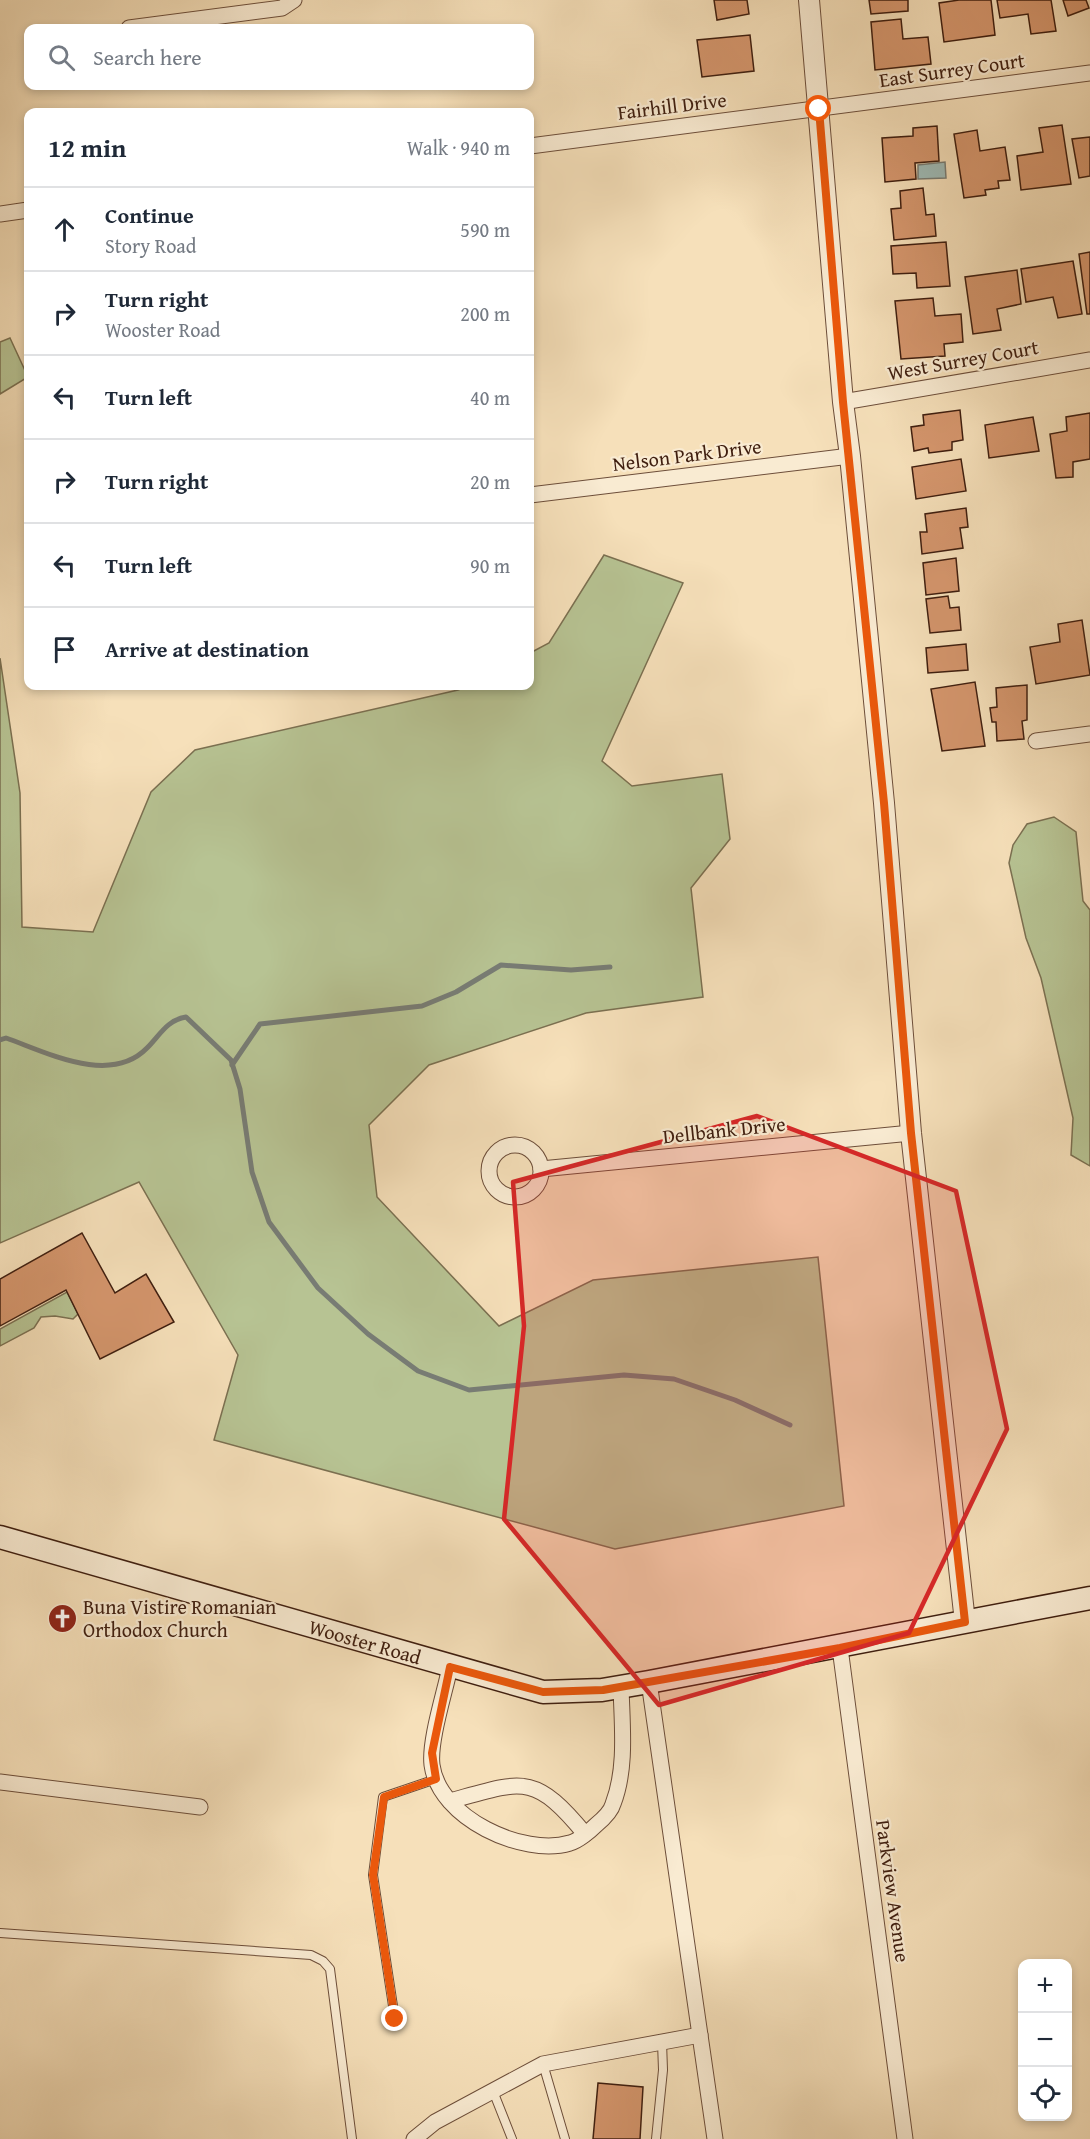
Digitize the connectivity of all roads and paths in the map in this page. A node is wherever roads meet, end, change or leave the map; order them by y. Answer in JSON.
{"nodes":[{"id":1,"x":294,"y":0,"type":"edge"},
{"id":2,"x":809,"y":0,"type":"edge"},
{"id":3,"x":160,"y":24,"type":"edge"},
{"id":4,"x":1090,"y":73,"type":"edge"},
{"id":5,"x":819,"y":109,"type":"junction"},
{"id":6,"x":534,"y":145,"type":"edge"},
{"id":7,"x":24,"y":211,"type":"edge"},
{"id":8,"x":0,"y":214,"type":"edge"},
{"id":9,"x":1090,"y":360,"type":"edge"},
{"id":10,"x":843,"y":402,"type":"junction"},
{"id":11,"x":850,"y":456,"type":"junction"},
{"id":12,"x":534,"y":495,"type":"edge"},
{"id":13,"x":1090,"y":734,"type":"edge"},
{"id":14,"x":1036,"y":741,"type":"dead end"},
{"id":15,"x":911,"y":1133,"type":"junction"},
{"id":16,"x":541,"y":1169,"type":"dead end"},
{"id":17,"x":0,"y":1537,"type":"edge"},
{"id":18,"x":1090,"y":1598,"type":"edge"},
{"id":19,"x":965,"y":1622,"type":"junction"},
{"id":20,"x":840,"y":1648,"type":"junction"},
{"id":21,"x":450,"y":1667,"type":"junction"},
{"id":22,"x":649,"y":1682,"type":"junction"},
{"id":23,"x":621,"y":1687,"type":"junction"},
{"id":24,"x":436,"y":1779,"type":"junction"},
{"id":25,"x":0,"y":1782,"type":"edge"},
{"id":26,"x":450,"y":1801,"type":"junction"},
{"id":27,"x":200,"y":1808,"type":"dead end"},
{"id":28,"x":585,"y":1834,"type":"junction"},
{"id":29,"x":0,"y":1933,"type":"edge"},
{"id":30,"x":395,"y":2019,"type":"dead end"},
{"id":31,"x":700,"y":2035,"type":"junction"},
{"id":32,"x":662,"y":2042,"type":"junction"},
{"id":33,"x":543,"y":2064,"type":"junction"},
{"id":34,"x":493,"y":2091,"type":"junction"},
{"id":35,"x":352,"y":2139,"type":"edge"},
{"id":36,"x":414,"y":2139,"type":"edge"},
{"id":37,"x":512,"y":2139,"type":"edge"},
{"id":38,"x":565,"y":2139,"type":"edge"},
{"id":39,"x":656,"y":2139,"type":"edge"},
{"id":40,"x":715,"y":2139,"type":"edge"},
{"id":41,"x":905,"y":2139,"type":"edge"}],
"edges":[{"from":1,"to":3,"type":"street"},
{"from":2,"to":5,"type":"street"},
{"from":4,"to":5,"type":"street","name":"East Surrey Court"},
{"from":5,"to":6,"type":"street","name":"Fairhill Drive"},
{"from":5,"to":10,"type":"street"},
{"from":7,"to":8,"type":"street"},
{"from":9,"to":10,"type":"street","name":"West Surrey Court"},
{"from":10,"to":11,"type":"street"},
{"from":11,"to":12,"type":"street","name":"Nelson Park Drive"},
{"from":11,"to":15,"type":"street"},
{"from":13,"to":14,"type":"street"},
{"from":15,"to":16,"type":"street","name":"Dellbank Drive"},
{"from":15,"to":19,"type":"street"},
{"from":17,"to":21,"type":"main road","name":"Wooster Road"},
{"from":18,"to":19,"type":"main road","name":"Wooster Road"},
{"from":19,"to":20,"type":"main road","name":"Wooster Road"},
{"from":20,"to":22,"type":"main road","name":"Wooster Road"},
{"from":20,"to":41,"type":"street","name":"Parkview Avenue"},
{"from":21,"to":23,"type":"main road","name":"Wooster Road"},
{"from":21,"to":24,"type":"street"},
{"from":22,"to":23,"type":"main road","name":"Wooster Road"},
{"from":22,"to":31,"type":"street"},
{"from":23,"to":28,"type":"street"},
{"from":24,"to":26,"type":"street"},
{"from":24,"to":30,"type":"lane"},
{"from":25,"to":27,"type":"street"},
{"from":26,"to":28,"type":"street"},
{"from":26,"to":28,"type":"street"},
{"from":29,"to":35,"type":"lane"},
{"from":31,"to":32,"type":"street"},
{"from":31,"to":40,"type":"street"},
{"from":32,"to":33,"type":"street"},
{"from":32,"to":39,"type":"lane"},
{"from":33,"to":34,"type":"street"},
{"from":33,"to":38,"type":"lane"},
{"from":34,"to":36,"type":"street"},
{"from":34,"to":37,"type":"lane"}]}
